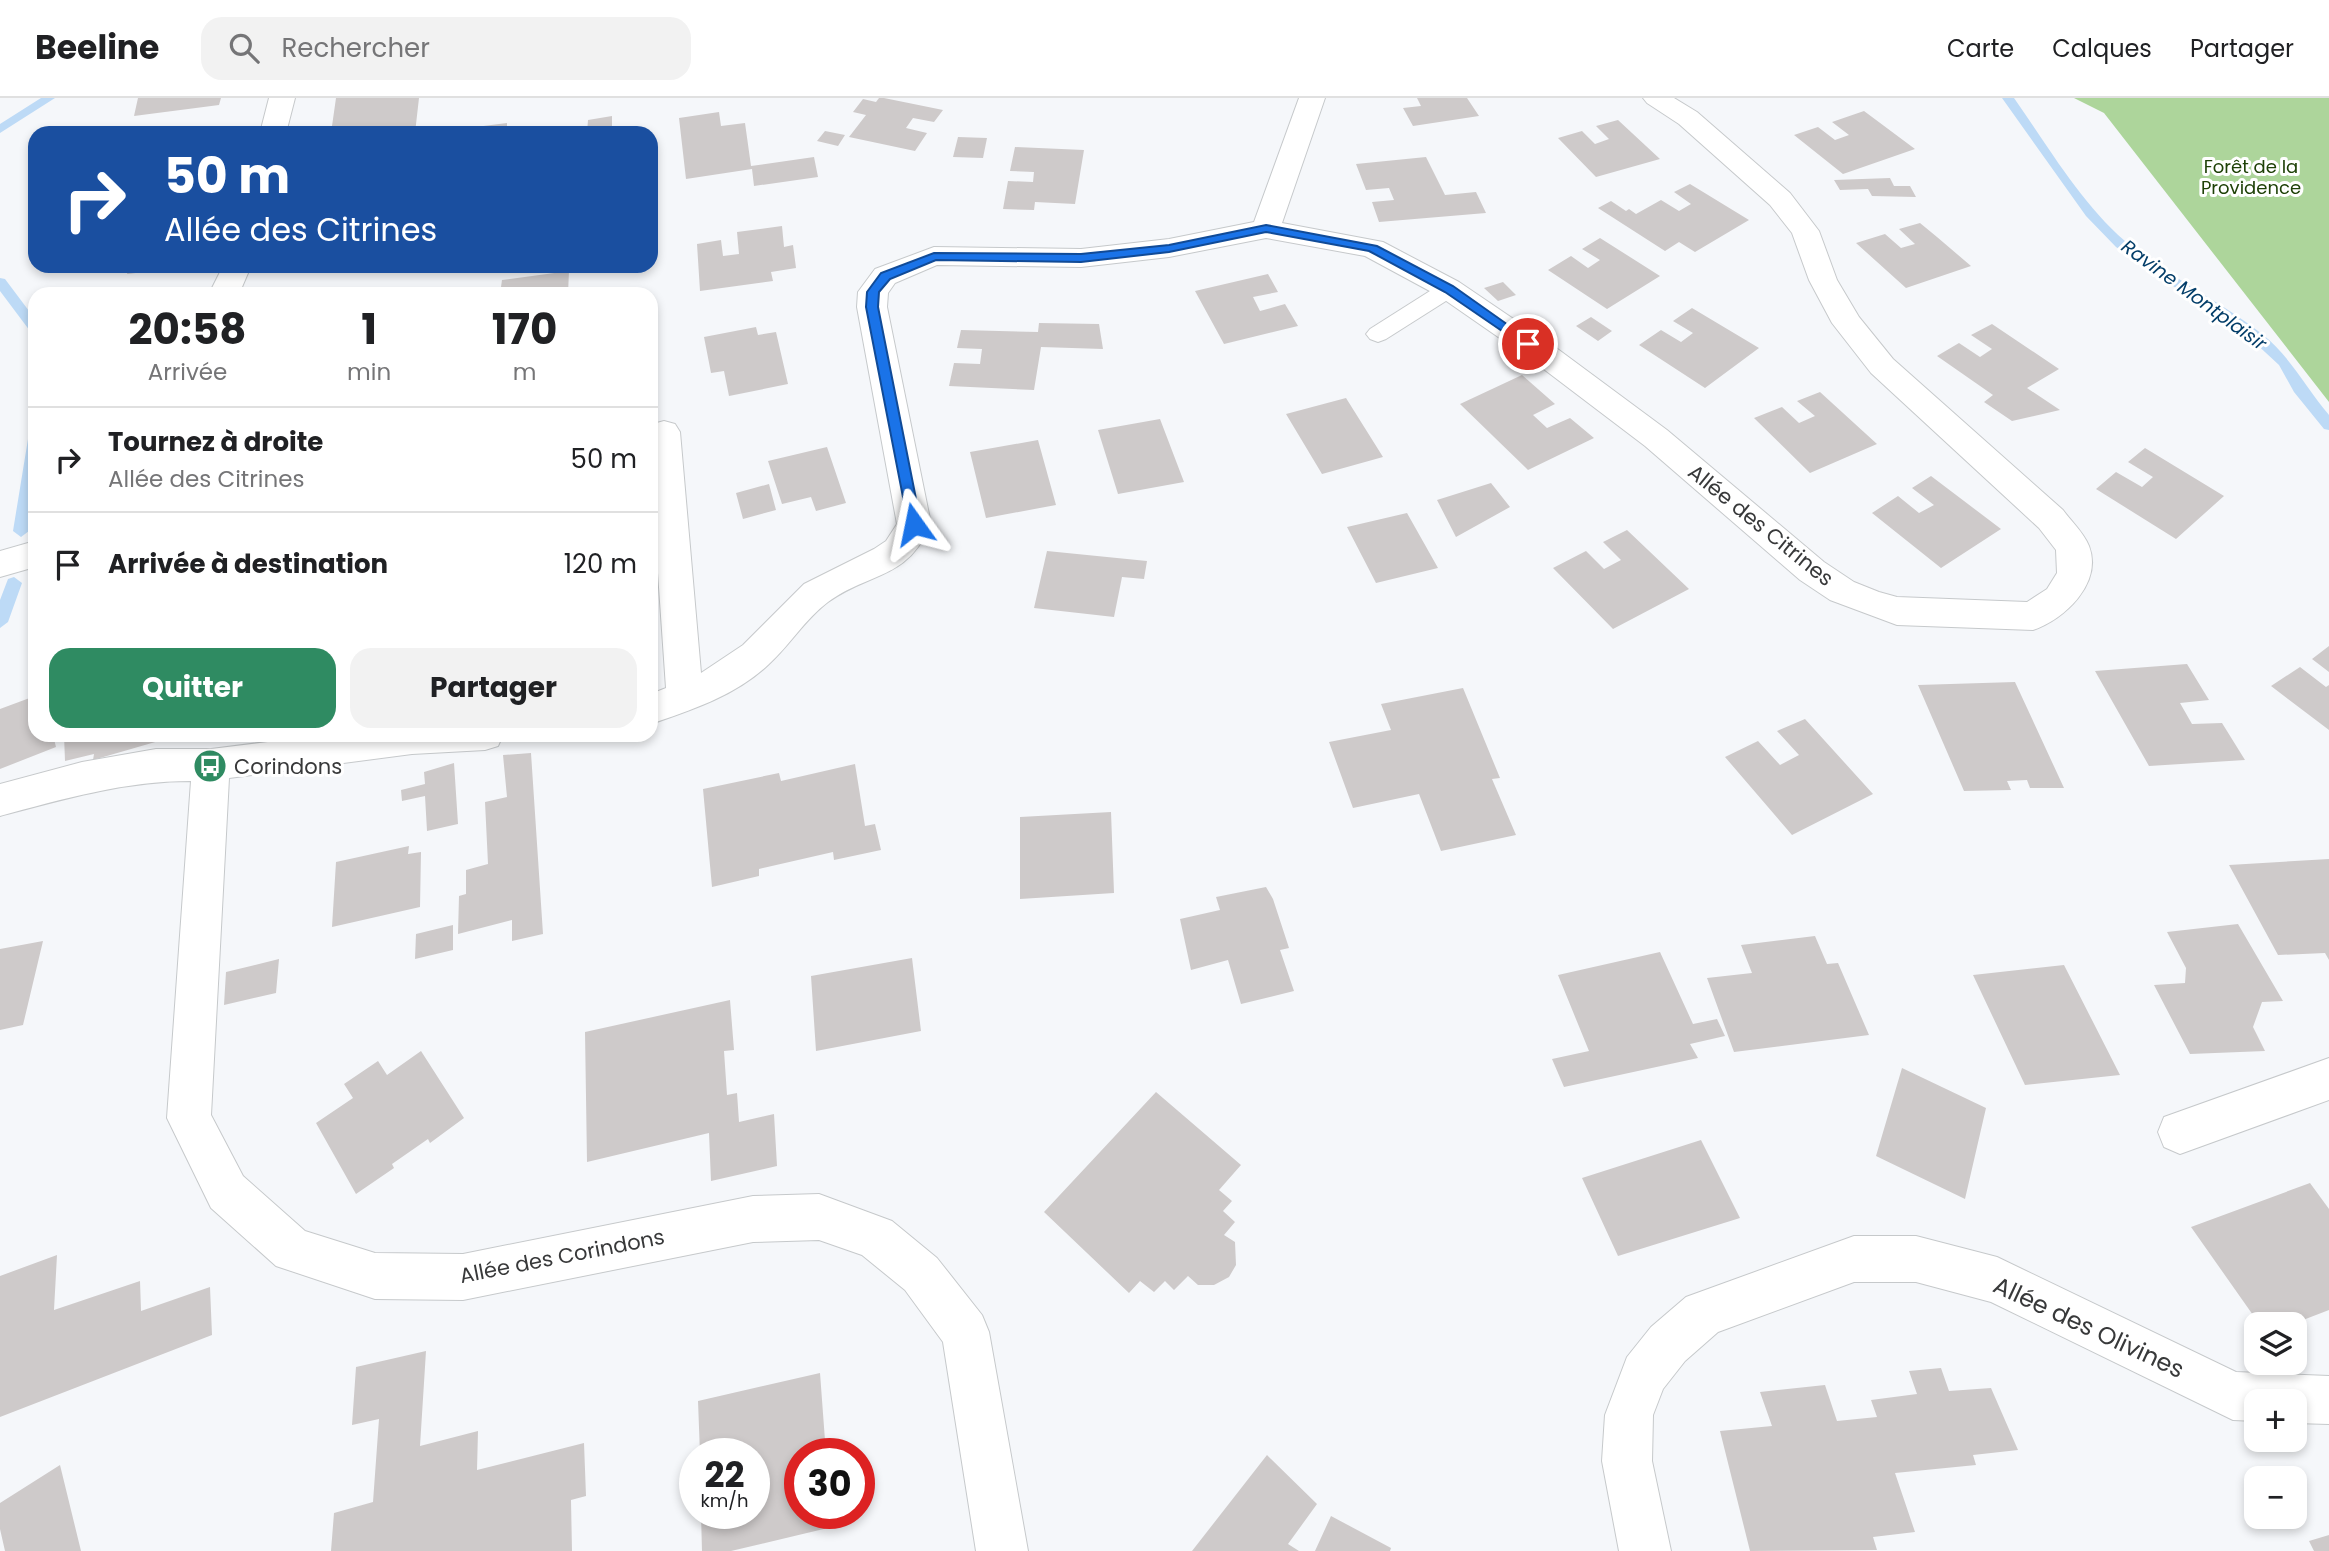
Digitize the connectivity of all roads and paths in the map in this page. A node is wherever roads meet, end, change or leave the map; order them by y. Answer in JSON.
{"nodes":[{"id":1,"x":282,"y":98,"type":"edge"},
{"id":2,"x":1312,"y":98,"type":"edge"},
{"id":3,"x":1656,"y":98,"type":"edge"},
{"id":4,"x":275,"y":126,"type":"edge"},
{"id":5,"x":1266,"y":229,"type":"junction"},
{"id":6,"x":1449,"y":289,"type":"junction"},
{"id":7,"x":1378,"y":334,"type":"dead end"},
{"id":8,"x":664,"y":432,"type":"dead end"},
{"id":9,"x":28,"y":556,"type":"edge"},
{"id":10,"x":0,"y":564,"type":"edge"},
{"id":11,"x":685,"y":697,"type":"junction"},
{"id":12,"x":658,"y":707,"type":"edge"},
{"id":13,"x":389,"y":742,"type":"edge"},
{"id":14,"x":211,"y":765,"type":"junction"},
{"id":15,"x":0,"y":800,"type":"edge"},
{"id":16,"x":2329,"y":1079,"type":"edge"},
{"id":17,"x":2180,"y":1132,"type":"dead end"},
{"id":18,"x":2329,"y":1400,"type":"edge"},
{"id":19,"x":1002,"y":1551,"type":"edge"},
{"id":20,"x":1645,"y":1551,"type":"edge"}],
"edges":[{"from":1,"to":4,"type":"street"},
{"from":2,"to":5,"type":"street"},
{"from":3,"to":6,"type":"street","name":"Allée des Citrines"},
{"from":5,"to":6,"type":"street","name":"Allée des Citrines"},
{"from":5,"to":11,"type":"street","name":"Allée des Citrines"},
{"from":6,"to":7,"type":"lane"},
{"from":8,"to":11,"type":"street"},
{"from":9,"to":10,"type":"street"},
{"from":11,"to":12,"type":"street","name":"Allée des Citrines"},
{"from":13,"to":14,"type":"street"},
{"from":14,"to":15,"type":"street"},
{"from":14,"to":19,"type":"street","name":"Allée des Corindons"},
{"from":16,"to":17,"type":"street"},
{"from":18,"to":20,"type":"street","name":"Allée des Olivines"}]}
